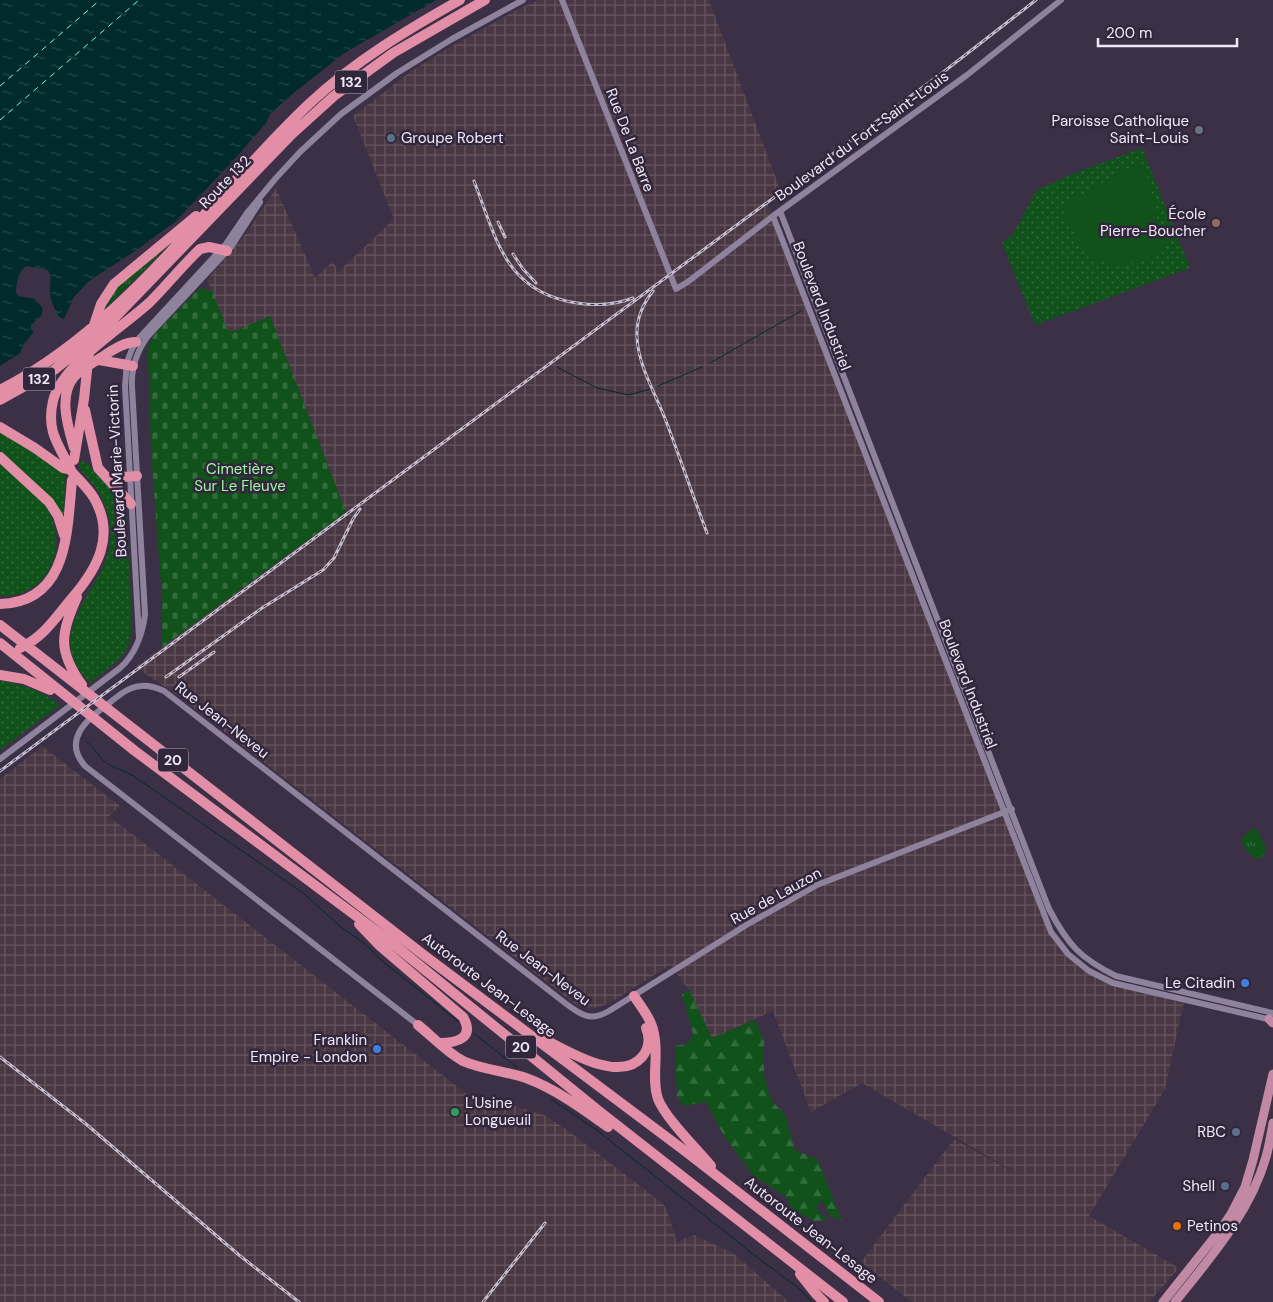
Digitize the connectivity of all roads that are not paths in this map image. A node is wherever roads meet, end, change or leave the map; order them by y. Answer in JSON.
{"nodes":[{"id":1,"x":460,"y":0,"type":"edge"},
{"id":2,"x":485,"y":0,"type":"edge"},
{"id":3,"x":523,"y":0,"type":"edge"},
{"id":4,"x":562,"y":0,"type":"edge"},
{"id":5,"x":1061,"y":0,"type":"edge"},
{"id":6,"x":238,"y":190,"type":"junction"},
{"id":7,"x":220,"y":196,"type":"junction"},
{"id":8,"x":780,"y":211,"type":"junction"},
{"id":9,"x":773,"y":216,"type":"junction"},
{"id":10,"x":220,"y":251,"type":"junction"},
{"id":11,"x":676,"y":289,"type":"joint"},
{"id":12,"x":814,"y":298,"type":"junction"},
{"id":13,"x":806,"y":302,"type":"junction"},
{"id":14,"x":821,"y":317,"type":"junction"},
{"id":15,"x":814,"y":320,"type":"junction"},
{"id":16,"x":120,"y":327,"type":"junction"},
{"id":17,"x":136,"y":342,"type":"junction"},
{"id":18,"x":836,"y":357,"type":"junction"},
{"id":19,"x":98,"y":360,"type":"junction"},
{"id":20,"x":829,"y":360,"type":"junction"},
{"id":21,"x":130,"y":365,"type":"junction"},
{"id":22,"x":0,"y":390,"type":"edge"},
{"id":23,"x":84,"y":399,"type":"junction"},
{"id":24,"x":853,"y":399,"type":"junction"},
{"id":25,"x":0,"y":400,"type":"edge"},
{"id":26,"x":845,"y":401,"type":"junction"},
{"id":27,"x":0,"y":427,"type":"edge"},
{"id":28,"x":864,"y":427,"type":"junction"},
{"id":29,"x":856,"y":430,"type":"junction"},
{"id":30,"x":870,"y":444,"type":"junction"},
{"id":31,"x":863,"y":447,"type":"junction"},
{"id":32,"x":0,"y":457,"type":"edge"},
{"id":33,"x":71,"y":475,"type":"junction"},
{"id":34,"x":134,"y":477,"type":"junction"},
{"id":35,"x":107,"y":478,"type":"junction"},
{"id":36,"x":131,"y":504,"type":"junction"},
{"id":37,"x":65,"y":538,"type":"junction"},
{"id":38,"x":82,"y":587,"type":"junction"},
{"id":39,"x":928,"y":592,"type":"junction"},
{"id":40,"x":920,"y":596,"type":"junction"},
{"id":41,"x":0,"y":604,"type":"edge"},
{"id":42,"x":0,"y":625,"type":"edge"},
{"id":43,"x":139,"y":637,"type":"junction"},
{"id":44,"x":0,"y":647,"type":"edge"},
{"id":45,"x":0,"y":675,"type":"edge"},
{"id":46,"x":85,"y":690,"type":"junction"},
{"id":47,"x":68,"y":700,"type":"junction"},
{"id":48,"x":0,"y":759,"type":"edge"},
{"id":49,"x":999,"y":778,"type":"junction"},
{"id":50,"x":992,"y":781,"type":"junction"},
{"id":51,"x":1012,"y":809,"type":"junction"},
{"id":52,"x":1004,"y":812,"type":"junction"},
{"id":53,"x":1026,"y":859,"type":"junction"},
{"id":54,"x":1039,"y":892,"type":"junction"},
{"id":55,"x":339,"y":903,"type":"junction"},
{"id":56,"x":1123,"y":978,"type":"junction"},
{"id":57,"x":1121,"y":985,"type":"junction"},
{"id":58,"x":1178,"y":991,"type":"junction"},
{"id":59,"x":631,"y":998,"type":"junction"},
{"id":60,"x":1176,"y":998,"type":"junction"},
{"id":61,"x":1257,"y":1013,"type":"junction"},
{"id":62,"x":593,"y":1017,"type":"joint"},
{"id":63,"x":1272,"y":1019,"type":"edge"},
{"id":64,"x":418,"y":1025,"type":"joint"},
{"id":65,"x":519,"y":1027,"type":"junction"},
{"id":66,"x":440,"y":1043,"type":"junction"},
{"id":67,"x":1273,"y":1074,"type":"edge"},
{"id":68,"x":1273,"y":1123,"type":"edge"},
{"id":69,"x":656,"y":1156,"type":"junction"},
{"id":70,"x":723,"y":1180,"type":"junction"},
{"id":71,"x":791,"y":1261,"type":"junction"},
{"id":72,"x":868,"y":1294,"type":"junction"},
{"id":73,"x":824,"y":1302,"type":"edge"},
{"id":74,"x":843,"y":1302,"type":"edge"},
{"id":75,"x":879,"y":1302,"type":"edge"},
{"id":76,"x":885,"y":1302,"type":"edge"},
{"id":77,"x":1163,"y":1302,"type":"edge"},
{"id":78,"x":1175,"y":1302,"type":"edge"}],
"edges":[{"from":1,"to":7,"type":"highway","name":"Route 132","number":"132"},
{"from":2,"to":6,"type":"highway","name":"Route 132","number":"132"},
{"from":3,"to":10,"type":"street","name":"Boulevard Marie-Victorin"},
{"from":4,"to":11,"type":"street","name":"Rue De La Barre"},
{"from":5,"to":8,"type":"street","name":"Boulevard du Fort-Saint-Louis"},
{"from":6,"to":16,"type":"highway"},
{"from":6,"to":25,"type":"highway","name":"Route 132","number":"132"},
{"from":7,"to":22,"type":"highway","name":"Route 132","number":"132"},
{"from":7,"to":23,"type":"highway"},
{"from":8,"to":9,"type":"street","name":"Boulevard du Fort-Saint-Louis"},
{"from":8,"to":12,"type":"street","name":"Boulevard Industriel"},
{"from":9,"to":11,"type":"street","name":"Boulevard du Fort-Saint-Louis"},
{"from":9,"to":13,"type":"street","name":"Boulevard Industriel"},
{"from":10,"to":16,"type":"highway"},
{"from":10,"to":17,"type":"street","name":"Boulevard Marie-Victorin"},
{"from":10,"to":21,"type":"street","name":"Boulevard Marie-Victorin"},
{"from":12,"to":13,"type":"street"},
{"from":12,"to":14,"type":"street","name":"Boulevard Industriel"},
{"from":13,"to":15,"type":"street","name":"Boulevard Industriel"},
{"from":14,"to":15,"type":"street"},
{"from":14,"to":18,"type":"street","name":"Boulevard Industriel"},
{"from":15,"to":20,"type":"street","name":"Boulevard Industriel"},
{"from":16,"to":33,"type":"highway"},
{"from":17,"to":19,"type":"highway"},
{"from":17,"to":21,"type":"street","name":"Boulevard Marie-Victorin"},
{"from":18,"to":20,"type":"street"},
{"from":18,"to":24,"type":"street","name":"Boulevard Industriel"},
{"from":19,"to":21,"type":"highway"},
{"from":19,"to":23,"type":"highway"},
{"from":20,"to":26,"type":"street","name":"Boulevard Industriel"},
{"from":21,"to":34,"type":"street","name":"Boulevard Marie-Victorin"},
{"from":23,"to":35,"type":"highway"},
{"from":24,"to":26,"type":"street"},
{"from":24,"to":28,"type":"street","name":"Boulevard Industriel"},
{"from":26,"to":29,"type":"street","name":"Boulevard Industriel"},
{"from":27,"to":33,"type":"highway"},
{"from":28,"to":29,"type":"street"},
{"from":28,"to":30,"type":"street","name":"Boulevard Industriel"},
{"from":29,"to":31,"type":"street","name":"Boulevard Industriel"},
{"from":30,"to":31,"type":"street"},
{"from":30,"to":39,"type":"street","name":"Boulevard Industriel"},
{"from":31,"to":40,"type":"street","name":"Boulevard Industriel"},
{"from":32,"to":37,"type":"highway"},
{"from":33,"to":37,"type":"highway"},
{"from":33,"to":38,"type":"highway"},
{"from":34,"to":35,"type":"highway"},
{"from":34,"to":36,"type":"street","name":"Boulevard Marie-Victorin"},
{"from":34,"to":43,"type":"street","name":"Boulevard Marie-Victorin"},
{"from":35,"to":36,"type":"highway"},
{"from":36,"to":43,"type":"street","name":"Boulevard Marie-Victorin"},
{"from":37,"to":41,"type":"highway"},
{"from":38,"to":44,"type":"highway"},
{"from":38,"to":46,"type":"highway"},
{"from":39,"to":40,"type":"street"},
{"from":39,"to":49,"type":"street","name":"Boulevard Industriel"},
{"from":40,"to":50,"type":"street","name":"Boulevard Industriel"},
{"from":42,"to":46,"type":"highway","name":"Autoroute Jean-Lesage"},
{"from":43,"to":48,"type":"street","name":"Boulevard Marie-Victorin"},
{"from":44,"to":47,"type":"highway"},
{"from":45,"to":47,"type":"highway"},
{"from":46,"to":65,"type":"highway","name":"Autoroute Jean-Lesage","number":"20"},
{"from":47,"to":55,"type":"highway","name":"Autoroute Jean-Lesage","number":"20"},
{"from":49,"to":50,"type":"street"},
{"from":49,"to":51,"type":"street","name":"Boulevard Industriel"},
{"from":50,"to":52,"type":"street","name":"Boulevard Industriel"},
{"from":51,"to":52,"type":"street","name":"Rue de Lauzon"},
{"from":51,"to":53,"type":"street","name":"Boulevard Industriel"},
{"from":52,"to":53,"type":"street","name":"Boulevard Industriel"},
{"from":52,"to":59,"type":"street","name":"Rue de Lauzon"},
{"from":53,"to":54,"type":"street","name":"Boulevard Industriel"},
{"from":54,"to":56,"type":"street","name":"Boulevard Industriel"},
{"from":54,"to":57,"type":"street","name":"Boulevard Industriel"},
{"from":55,"to":66,"type":"highway"},
{"from":55,"to":69,"type":"highway","name":"Autoroute Jean-Lesage","number":"20"},
{"from":56,"to":57,"type":"street"},
{"from":56,"to":58,"type":"street","name":"Boulevard Industriel"},
{"from":57,"to":60,"type":"street","name":"Boulevard Industriel"},
{"from":58,"to":60,"type":"street"},
{"from":58,"to":61,"type":"street","name":"Boulevard Industriel"},
{"from":59,"to":62,"type":"street","name":"Rue de Lauzon"},
{"from":59,"to":65,"type":"highway"},
{"from":59,"to":70,"type":"highway"},
{"from":60,"to":61,"type":"street","name":"Boulevard Industriel"},
{"from":61,"to":63,"type":"street","name":"Boulevard Industriel"},
{"from":62,"to":64,"type":"street","name":"Rue Jean-Neveu"},
{"from":64,"to":66,"type":"highway"},
{"from":65,"to":70,"type":"highway","name":"Autoroute Jean-Lesage","number":"20"},
{"from":66,"to":69,"type":"highway"},
{"from":67,"to":77,"type":"main road"},
{"from":68,"to":78,"type":"main road"},
{"from":69,"to":71,"type":"highway","name":"Autoroute Jean-Lesage","number":"20"},
{"from":70,"to":72,"type":"highway","name":"Autoroute Jean-Lesage","number":"20"},
{"from":71,"to":73,"type":"highway"},
{"from":71,"to":74,"type":"highway","name":"Autoroute Jean-Lesage","number":"20"},
{"from":72,"to":75,"type":"highway","name":"Autoroute Jean-Lesage","number":"20"},
{"from":72,"to":76,"type":"highway"}]}
